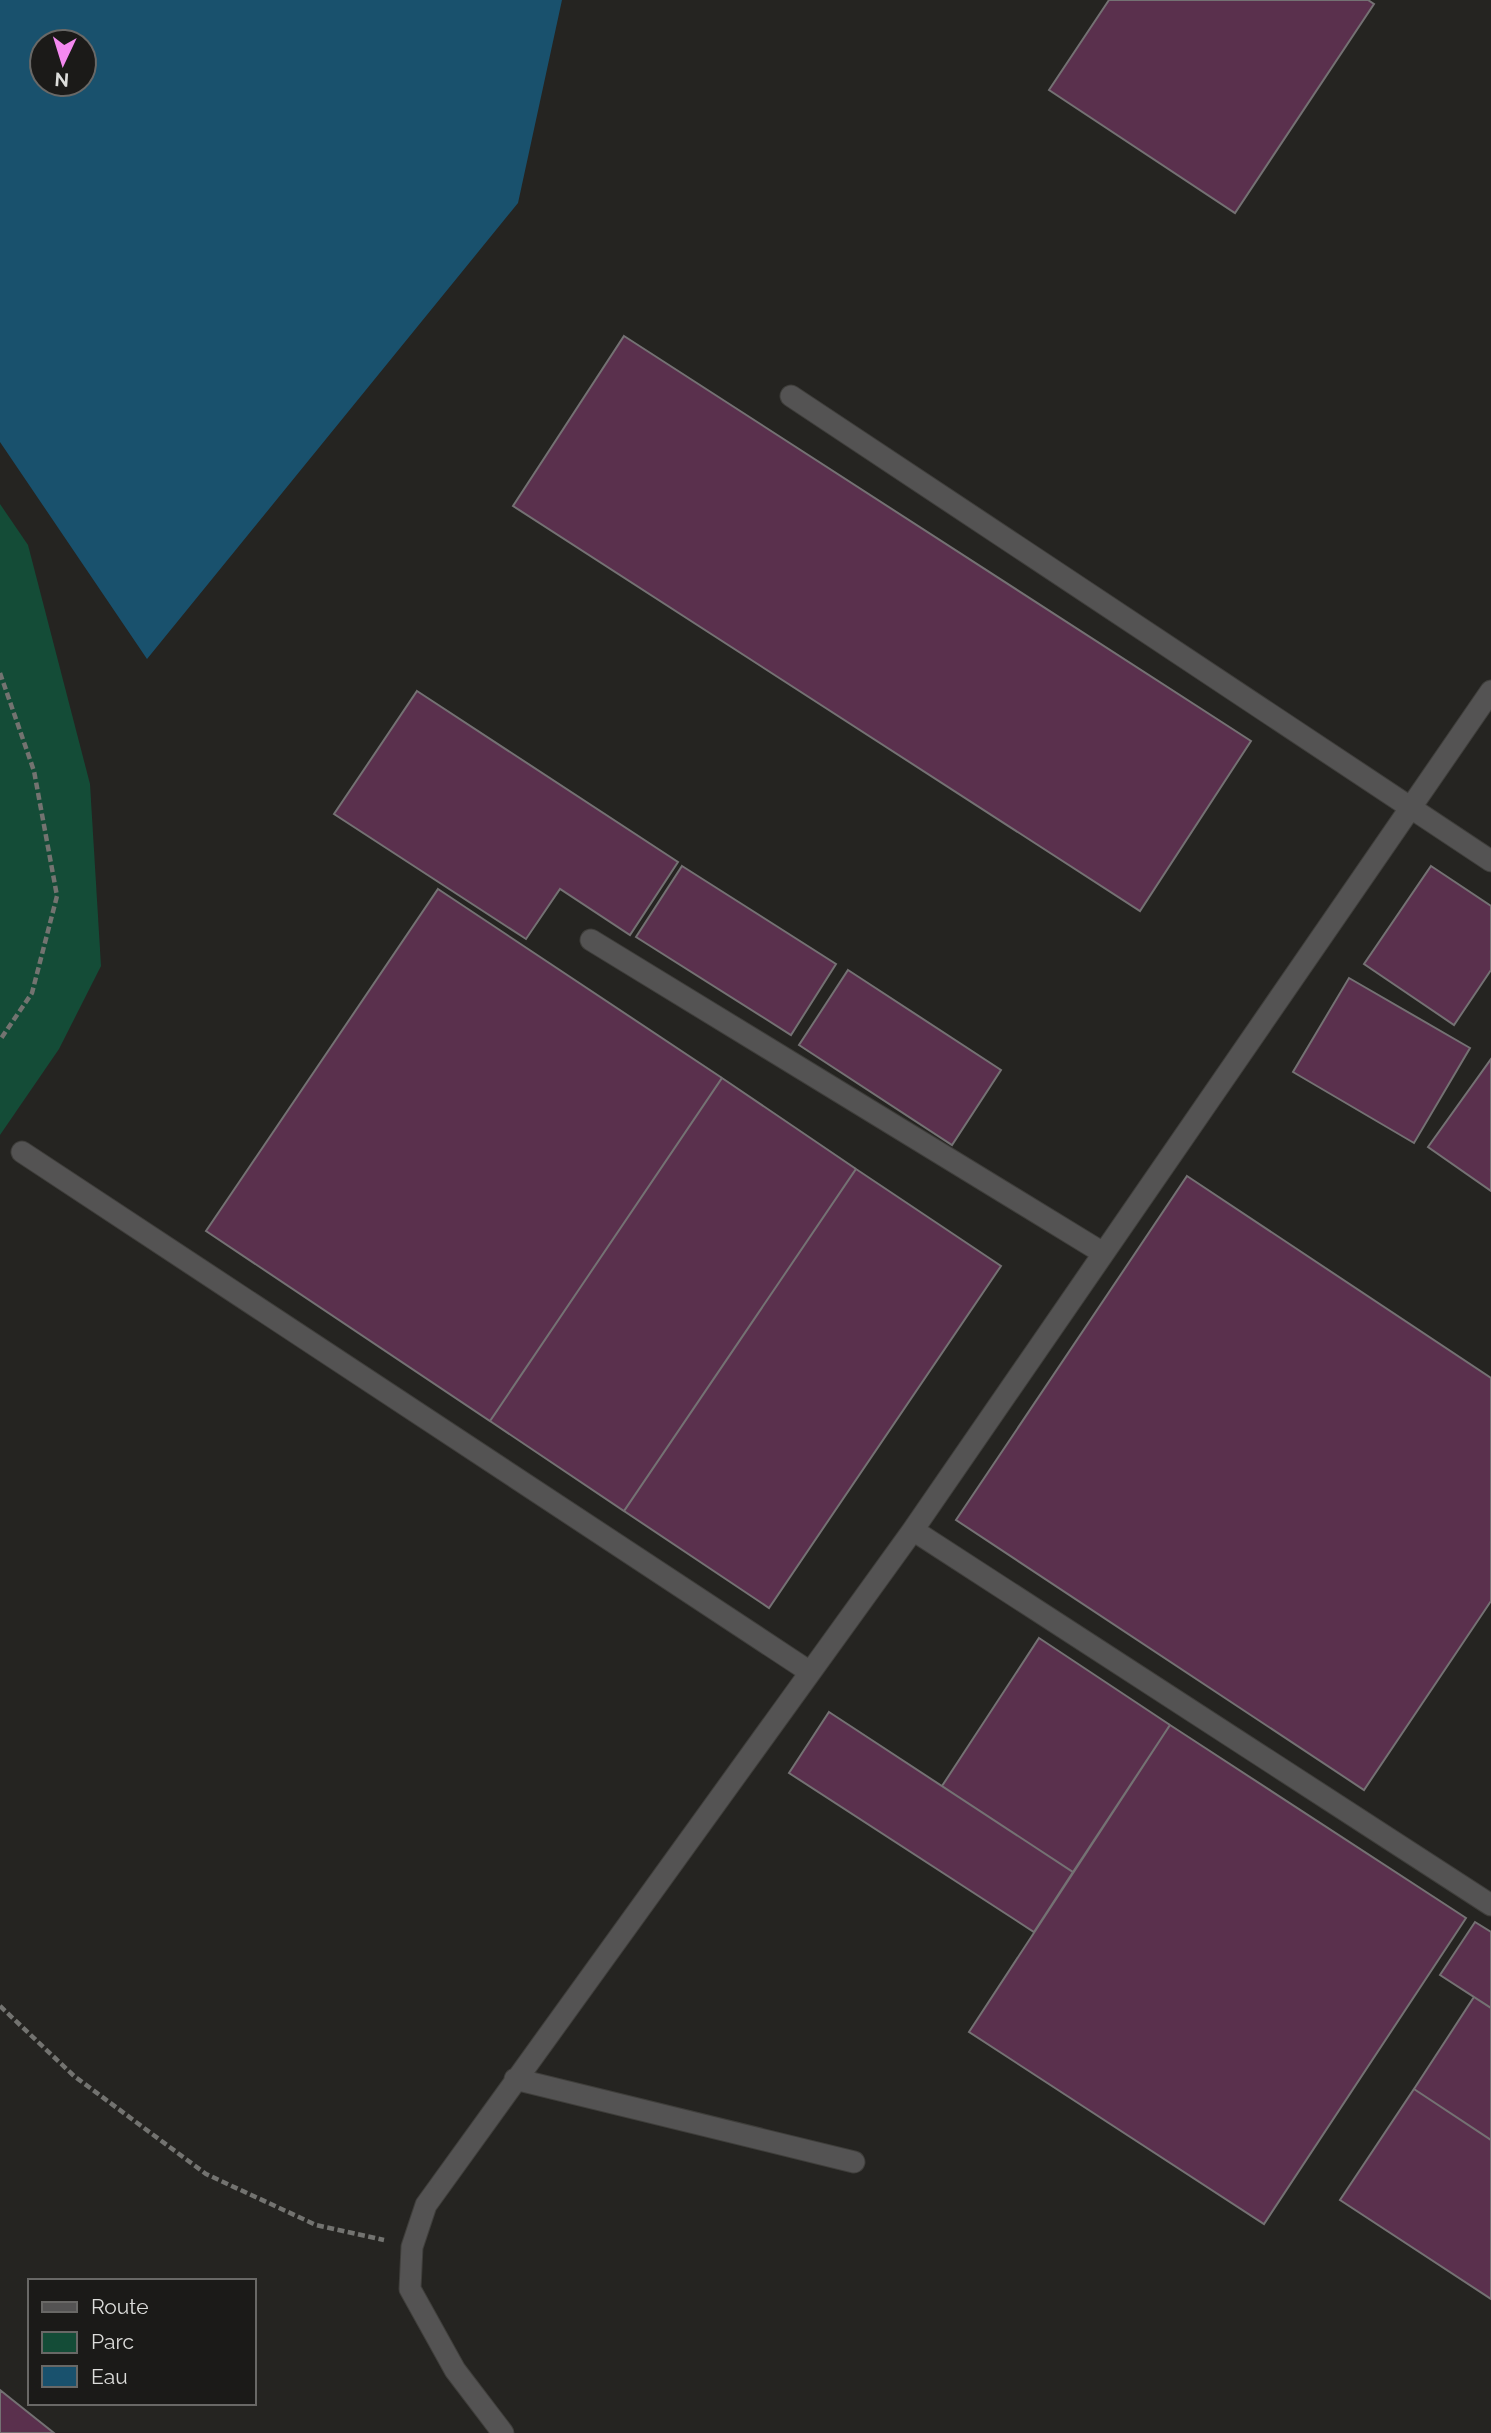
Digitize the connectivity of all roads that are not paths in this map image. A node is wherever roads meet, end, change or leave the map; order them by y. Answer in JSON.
{"nodes":[{"id":1,"x":791,"y":396,"type":"dead end"},
{"id":2,"x":1491,"y":691,"type":"edge"},
{"id":3,"x":1410,"y":807,"type":"junction"},
{"id":4,"x":1491,"y":861,"type":"edge"},
{"id":5,"x":591,"y":940,"type":"dead end"},
{"id":6,"x":22,"y":1152,"type":"dead end"},
{"id":7,"x":1103,"y":1253,"type":"junction"},
{"id":8,"x":913,"y":1530,"type":"junction"},
{"id":9,"x":810,"y":1672,"type":"junction"},
{"id":10,"x":1491,"y":1905,"type":"edge"},
{"id":11,"x":515,"y":2079,"type":"junction"},
{"id":12,"x":855,"y":2162,"type":"dead end"},
{"id":13,"x":503,"y":2433,"type":"edge"}],
"edges":[{"from":1,"to":3,"type":"lane"},
{"from":2,"to":3,"type":"lane"},
{"from":3,"to":4,"type":"lane"},
{"from":3,"to":7,"type":"lane"},
{"from":5,"to":7,"type":"lane"},
{"from":6,"to":9,"type":"lane"},
{"from":7,"to":8,"type":"lane"},
{"from":8,"to":9,"type":"lane"},
{"from":8,"to":10,"type":"lane"},
{"from":9,"to":11,"type":"lane"},
{"from":11,"to":12,"type":"lane"},
{"from":11,"to":13,"type":"lane"}]}
